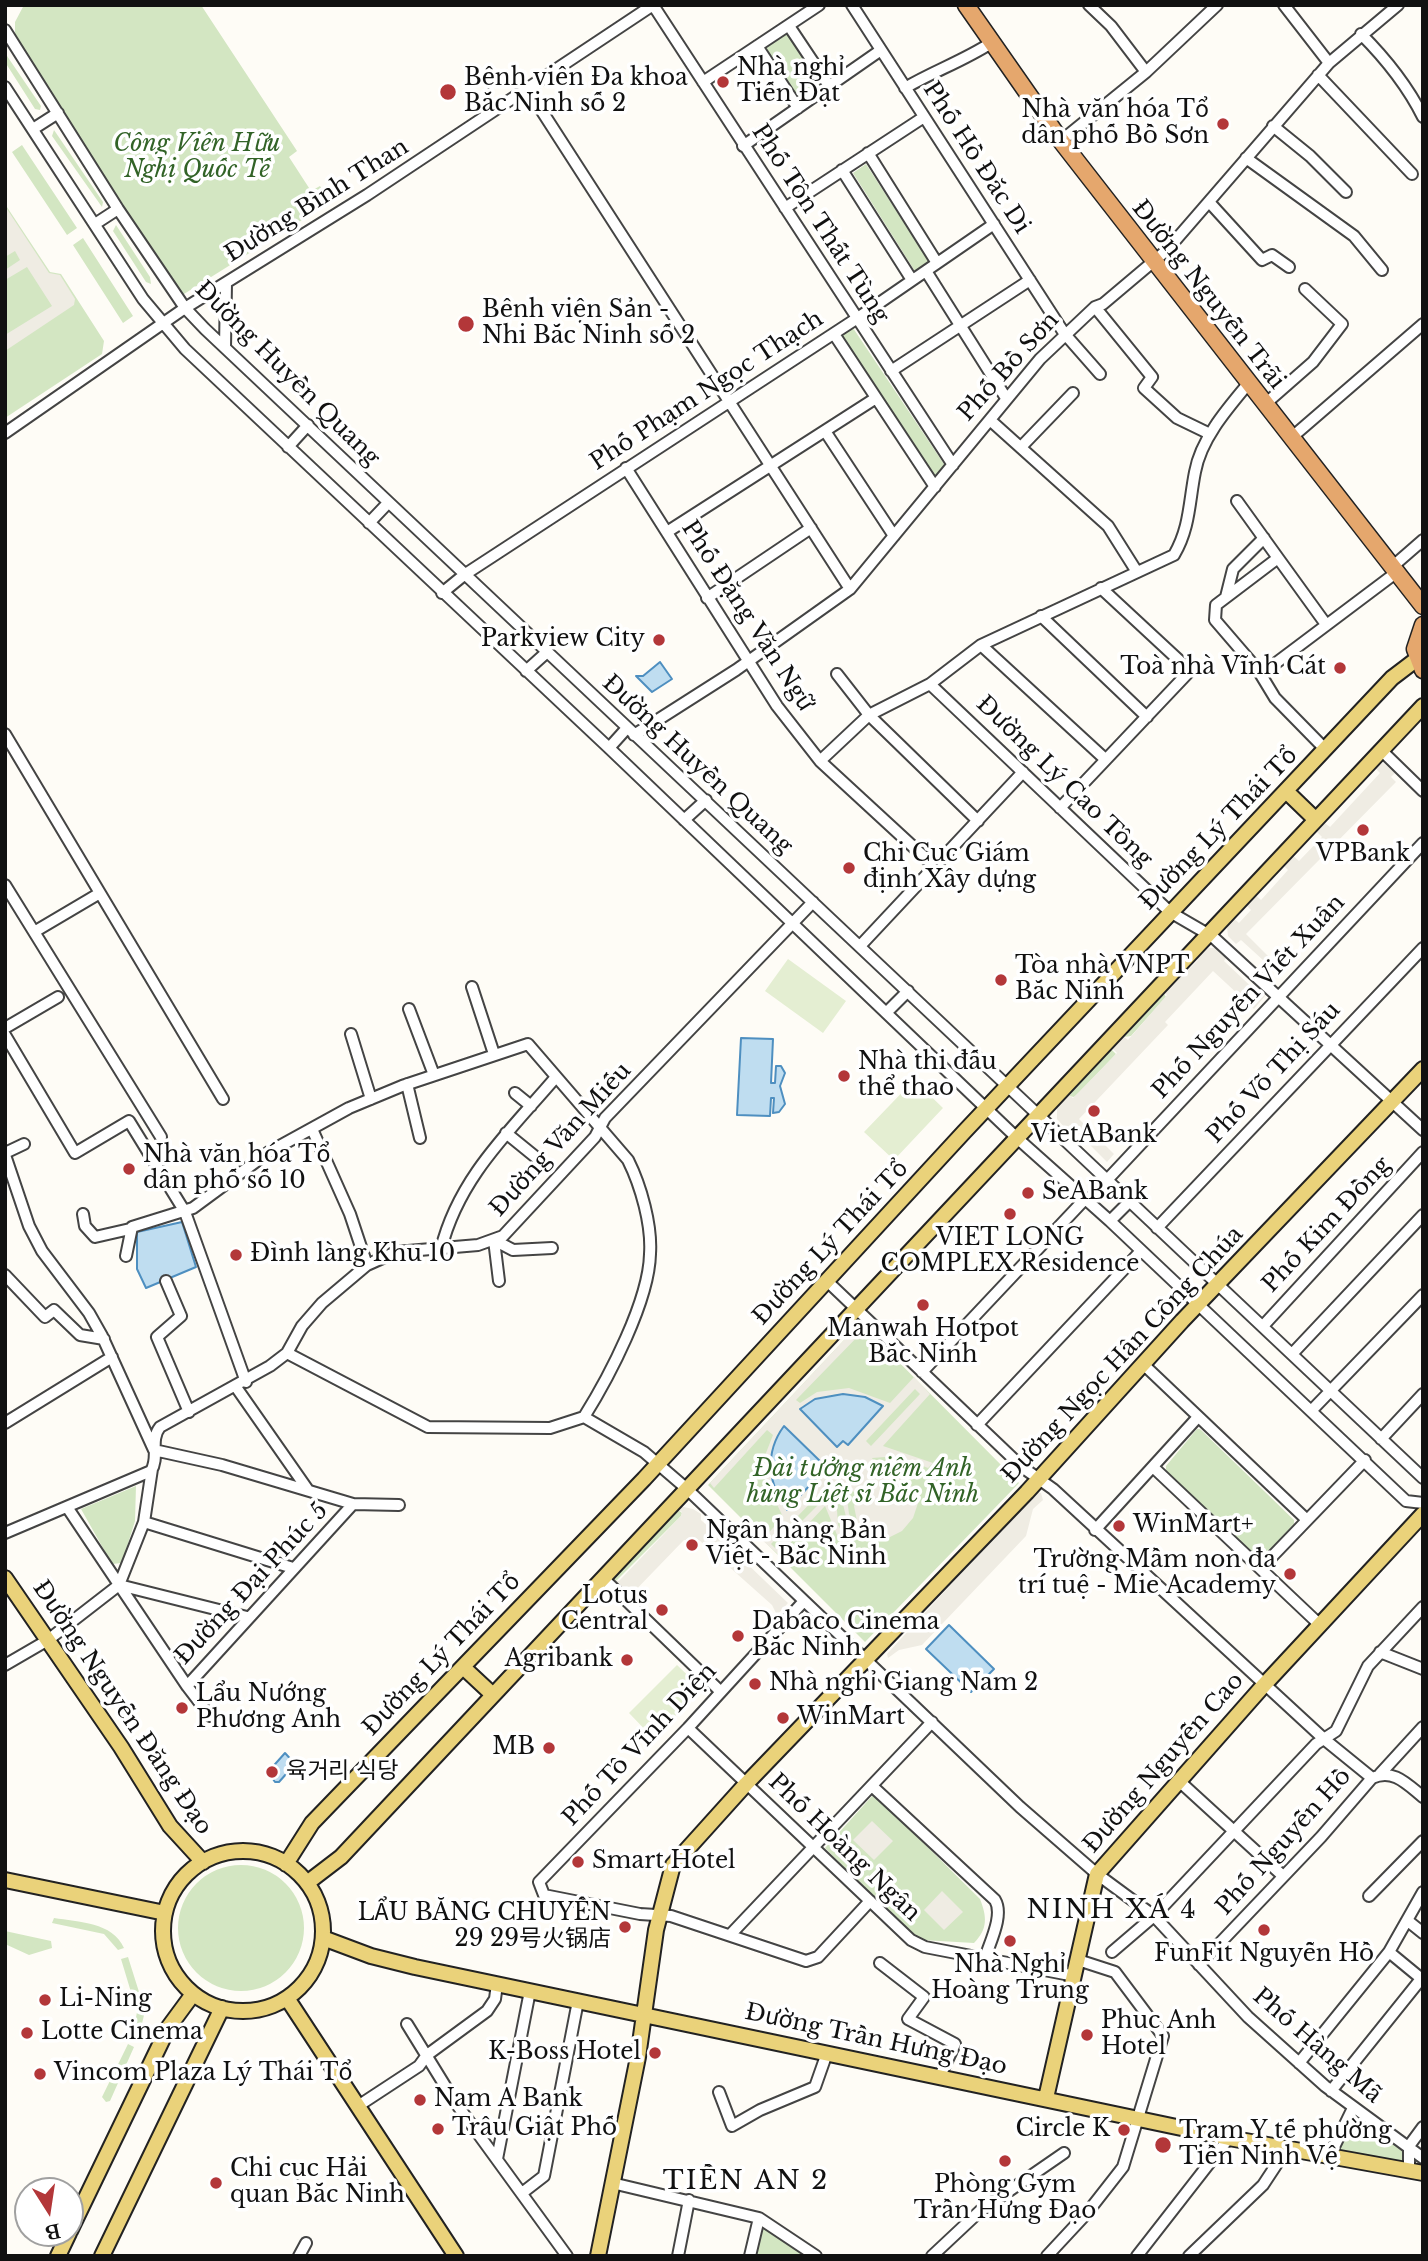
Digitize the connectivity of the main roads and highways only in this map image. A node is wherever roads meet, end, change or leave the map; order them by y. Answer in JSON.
{"nodes":[{"id":1,"x":965,"y":5,"type":"edge"},
{"id":2,"x":1423,"y":607,"type":"edge"},
{"id":3,"x":1423,"y":625,"type":"edge"},
{"id":4,"x":1420,"y":664,"type":"edge"},
{"id":5,"x":1423,"y":706,"type":"edge"},
{"id":6,"x":1286,"y":792,"type":"junction"},
{"id":7,"x":1315,"y":819,"type":"junction"},
{"id":8,"x":1423,"y":1069,"type":"edge"},
{"id":9,"x":1423,"y":1514,"type":"edge"},
{"id":10,"x":5,"y":1578,"type":"edge"},
{"id":11,"x":463,"y":1667,"type":"junction"},
{"id":12,"x":493,"y":1695,"type":"junction"},
{"id":13,"x":203,"y":1862,"type":"junction"},
{"id":14,"x":286,"y":1864,"type":"junction"},
{"id":15,"x":5,"y":1880,"type":"edge"},
{"id":16,"x":307,"y":1883,"type":"junction"},
{"id":17,"x":165,"y":1913,"type":"junction"},
{"id":18,"x":323,"y":1938,"type":"junction"},
{"id":19,"x":194,"y":1994,"type":"junction"},
{"id":20,"x":287,"y":1998,"type":"junction"},
{"id":21,"x":222,"y":2008,"type":"junction"},
{"id":22,"x":643,"y":2015,"type":"junction"},
{"id":23,"x":1046,"y":2098,"type":"junction"},
{"id":24,"x":1416,"y":2172,"type":"edge"},
{"id":25,"x":84,"y":2203,"type":"edge"},
{"id":26,"x":102,"y":2256,"type":"edge"},
{"id":27,"x":456,"y":2256,"type":"edge"},
{"id":28,"x":598,"y":2256,"type":"edge"}],
"edges":[{"from":1,"to":2,"type":"highway","name":"Đường Nguyễn Trãi"},
{"from":3,"to":4,"type":"highway"},
{"from":4,"to":6,"type":"main road","name":"Đường Lý Thái Tổ"},
{"from":5,"to":7,"type":"main road"},
{"from":6,"to":7,"type":"main road"},
{"from":6,"to":11,"type":"main road","name":"Đường Lý Thái Tổ"},
{"from":7,"to":12,"type":"main road"},
{"from":8,"to":22,"type":"main road","name":"Đường Ngọc Hân Công Chúa"},
{"from":9,"to":23,"type":"main road","name":"Đường Nguyễn Cao"},
{"from":10,"to":13,"type":"main road","name":"Đường Nguyễn Đăng Đạo"},
{"from":11,"to":12,"type":"main road"},
{"from":11,"to":14,"type":"main road","name":"Đường Lý Thái Tổ"},
{"from":12,"to":16,"type":"main road"},
{"from":13,"to":14,"type":"main road"},
{"from":13,"to":17,"type":"main road"},
{"from":14,"to":16,"type":"main road"},
{"from":15,"to":17,"type":"main road"},
{"from":16,"to":18,"type":"main road"},
{"from":17,"to":19,"type":"main road"},
{"from":18,"to":20,"type":"main road"},
{"from":18,"to":22,"type":"main road","name":"Đường Trần Hưng Đạo"},
{"from":19,"to":21,"type":"main road"},
{"from":19,"to":25,"type":"main road"},
{"from":20,"to":21,"type":"main road"},
{"from":20,"to":27,"type":"main road"},
{"from":21,"to":26,"type":"main road"},
{"from":22,"to":23,"type":"main road","name":"Đường Trần Hưng Đạo"},
{"from":22,"to":28,"type":"main road","name":"Đường Ngọc Hân Công Chúa"},
{"from":23,"to":24,"type":"main road","name":"Đường Trần Hưng Đạo"}]}
